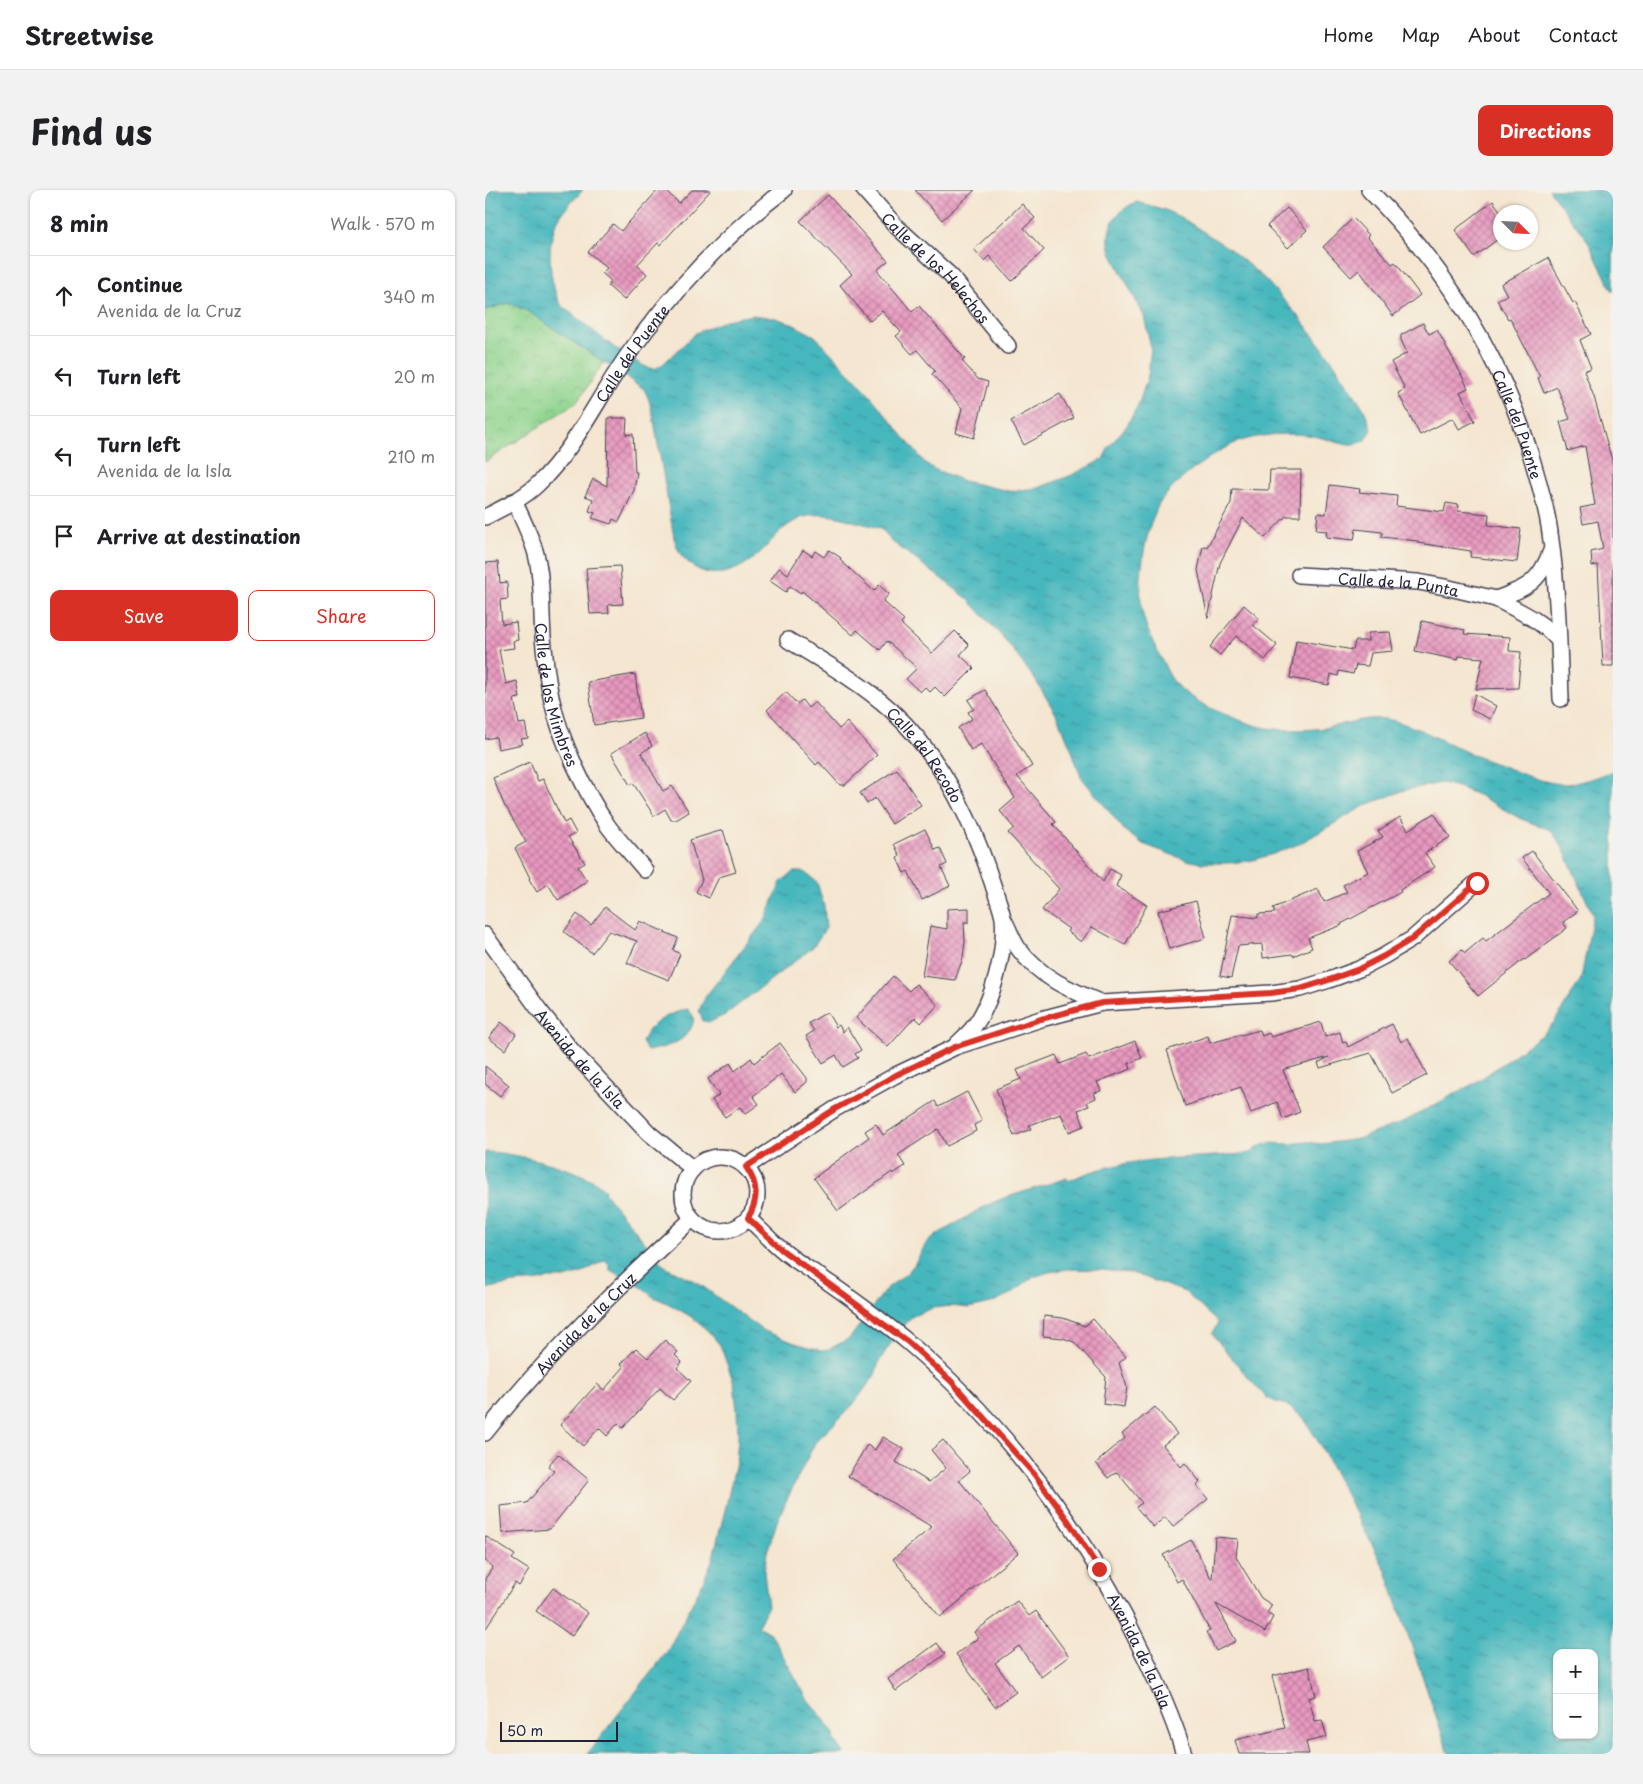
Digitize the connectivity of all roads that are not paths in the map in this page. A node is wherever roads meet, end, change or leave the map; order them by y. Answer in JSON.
{"nodes":[{"id":1,"x":784,"y":190,"type":"edge"},
{"id":2,"x":864,"y":190,"type":"edge"},
{"id":3,"x":1369,"y":190,"type":"edge"},
{"id":4,"x":1008,"y":346,"type":"dead end"},
{"id":5,"x":514,"y":502,"type":"junction"},
{"id":6,"x":485,"y":517,"type":"edge"},
{"id":7,"x":1552,"y":550,"type":"junction"},
{"id":8,"x":1299,"y":575,"type":"dead end"},
{"id":9,"x":1496,"y":599,"type":"junction"},
{"id":10,"x":788,"y":640,"type":"dead end"},
{"id":11,"x":1559,"y":640,"type":"junction"},
{"id":12,"x":1561,"y":699,"type":"dead end"},
{"id":13,"x":645,"y":870,"type":"dead end"},
{"id":14,"x":1477,"y":883,"type":"dead end"},
{"id":15,"x":1003,"y":917,"type":"junction"},
{"id":16,"x":485,"y":935,"type":"edge"},
{"id":17,"x":1102,"y":1003,"type":"junction"},
{"id":18,"x":955,"y":1047,"type":"junction"},
{"id":19,"x":746,"y":1167,"type":"junction"},
{"id":20,"x":693,"y":1169,"type":"junction"},
{"id":21,"x":748,"y":1218,"type":"junction"},
{"id":22,"x":692,"y":1219,"type":"junction"},
{"id":23,"x":485,"y":1433,"type":"edge"},
{"id":24,"x":1184,"y":1754,"type":"edge"}],
"edges":[{"from":1,"to":5,"type":"street","name":"Calle del Puente"},
{"from":2,"to":4,"type":"street","name":"Calle de los Helechos"},
{"from":3,"to":7,"type":"street","name":"Calle del Puente"},
{"from":5,"to":6,"type":"street","name":"Calle del Puente"},
{"from":5,"to":13,"type":"street","name":"Calle de los Mimbres"},
{"from":7,"to":9,"type":"street"},
{"from":7,"to":11,"type":"street","name":"Calle del Puente"},
{"from":8,"to":9,"type":"street","name":"Calle de la Punta"},
{"from":9,"to":11,"type":"street","name":"Calle de la Punta"},
{"from":10,"to":15,"type":"street","name":"Calle del Recodo"},
{"from":11,"to":12,"type":"street","name":"Calle del Puente"},
{"from":14,"to":17,"type":"street"},
{"from":15,"to":17,"type":"street","name":"Calle del Recodo"},
{"from":15,"to":18,"type":"street","name":"Calle del Recodo"},
{"from":16,"to":20,"type":"street","name":"Avenida de la Isla"},
{"from":17,"to":18,"type":"street"},
{"from":18,"to":19,"type":"street"},
{"from":19,"to":20,"type":"street"},
{"from":19,"to":21,"type":"street"},
{"from":20,"to":22,"type":"street"},
{"from":21,"to":22,"type":"street"},
{"from":21,"to":24,"type":"street","name":"Avenida de la Isla"},
{"from":22,"to":23,"type":"street","name":"Avenida de la Cruz"}]}
